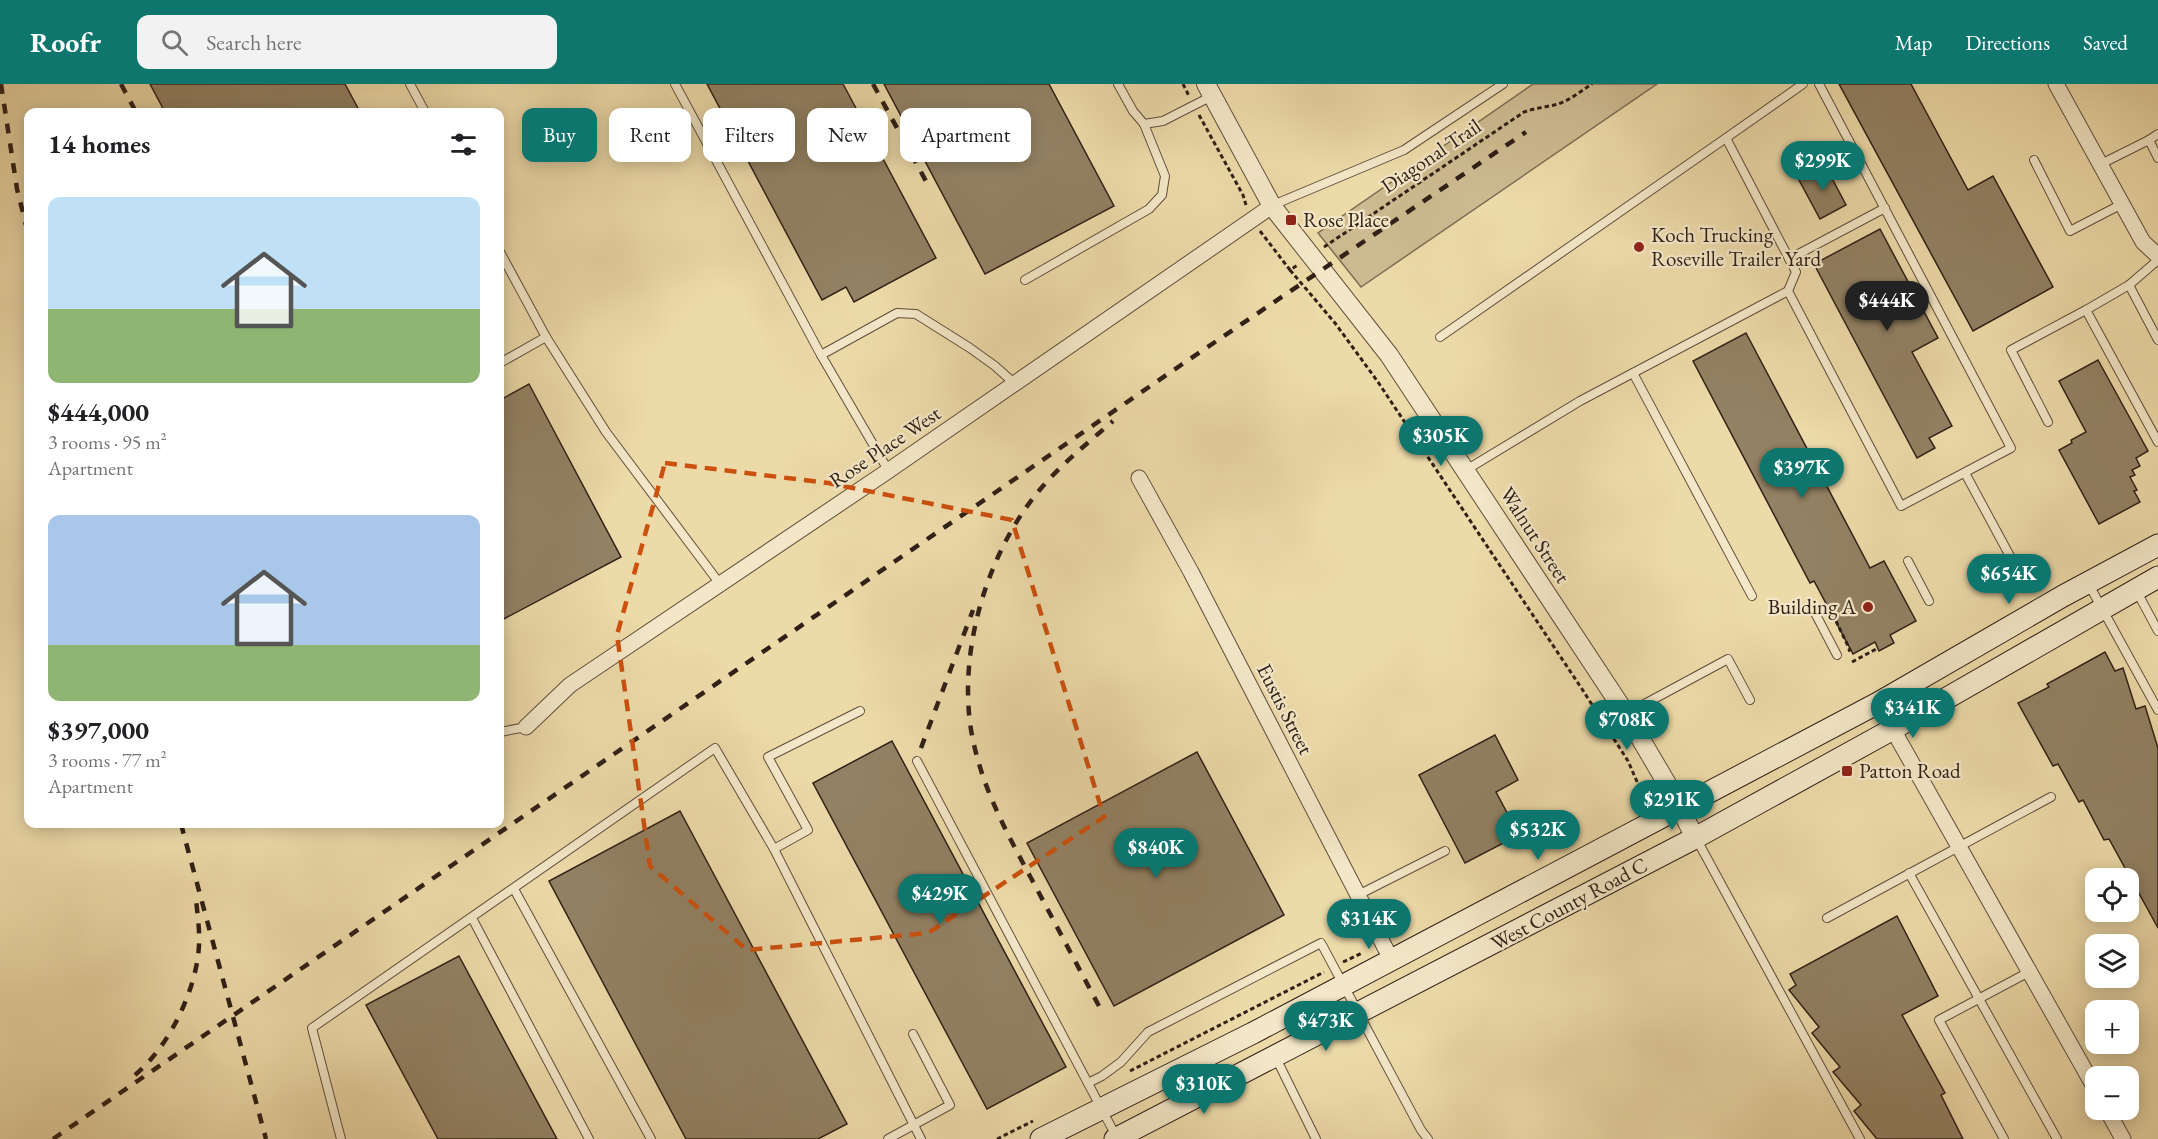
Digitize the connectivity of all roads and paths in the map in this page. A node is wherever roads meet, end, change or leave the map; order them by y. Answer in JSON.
{"nodes":[{"id":1,"x":410,"y":84,"type":"edge"},
{"id":2,"x":675,"y":84,"type":"edge"},
{"id":3,"x":1118,"y":84,"type":"edge"},
{"id":4,"x":1503,"y":84,"type":"edge"},
{"id":5,"x":1592,"y":84,"type":"edge"},
{"id":6,"x":1803,"y":84,"type":"edge"},
{"id":7,"x":1819,"y":84,"type":"edge"},
{"id":8,"x":2056,"y":84,"type":"edge"},
{"id":9,"x":1210,"y":90,"type":"edge"},
{"id":10,"x":423,"y":108,"type":"edge"},
{"id":11,"x":1144,"y":124,"type":"junction"},
{"id":12,"x":2158,"y":134,"type":"edge"},
{"id":13,"x":1726,"y":138,"type":"junction"},
{"id":14,"x":2149,"y":140,"type":"junction"},
{"id":15,"x":2158,"y":158,"type":"edge"},
{"id":16,"x":2034,"y":160,"type":"dead end"},
{"id":17,"x":2101,"y":164,"type":"junction"},
{"id":18,"x":2122,"y":204,"type":"junction"},
{"id":19,"x":1272,"y":206,"type":"junction"},
{"id":20,"x":1884,"y":208,"type":"junction"},
{"id":21,"x":1312,"y":255,"type":"junction"},
{"id":22,"x":2158,"y":258,"type":"edge"},
{"id":23,"x":504,"y":259,"type":"edge"},
{"id":24,"x":1790,"y":259,"type":"junction"},
{"id":25,"x":1290,"y":270,"type":"dead end"},
{"id":26,"x":1025,"y":280,"type":"dead end"},
{"id":27,"x":2129,"y":285,"type":"junction"},
{"id":28,"x":1788,"y":291,"type":"junction"},
{"id":29,"x":2086,"y":310,"type":"junction"},
{"id":30,"x":546,"y":337,"type":"junction"},
{"id":31,"x":1440,"y":337,"type":"dead end"},
{"id":32,"x":2158,"y":340,"type":"edge"},
{"id":33,"x":821,"y":355,"type":"junction"},
{"id":34,"x":504,"y":361,"type":"edge"},
{"id":35,"x":1633,"y":373,"type":"junction"},
{"id":36,"x":1014,"y":383,"type":"junction"},
{"id":37,"x":2048,"y":422,"type":"dead end"},
{"id":38,"x":2158,"y":442,"type":"edge"},
{"id":39,"x":888,"y":470,"type":"junction"},
{"id":40,"x":1465,"y":470,"type":"junction"},
{"id":41,"x":1965,"y":473,"type":"junction"},
{"id":42,"x":1139,"y":478,"type":"dead end"},
{"id":43,"x":2158,"y":545,"type":"edge"},
{"id":44,"x":2011,"y":558,"type":"dead end"},
{"id":45,"x":1908,"y":561,"type":"dead end"},
{"id":46,"x":2158,"y":577,"type":"edge"},
{"id":47,"x":2092,"y":580,"type":"junction"},
{"id":48,"x":720,"y":584,"type":"junction"},
{"id":49,"x":2136,"y":590,"type":"junction"},
{"id":50,"x":1752,"y":596,"type":"dead end"},
{"id":51,"x":1929,"y":601,"type":"dead end"},
{"id":52,"x":2107,"y":607,"type":"junction"},
{"id":53,"x":1815,"y":614,"type":"dead end"},
{"id":54,"x":1836,"y":621,"type":"dead end"},
{"id":55,"x":2158,"y":631,"type":"edge"},
{"id":56,"x":1878,"y":648,"type":"dead end"},
{"id":57,"x":1846,"y":652,"type":"dead end"},
{"id":58,"x":1837,"y":655,"type":"dead end"},
{"id":59,"x":1852,"y":662,"type":"dead end"},
{"id":60,"x":1750,"y":700,"type":"dead end"},
{"id":61,"x":1878,"y":703,"type":"junction"},
{"id":62,"x":2158,"y":710,"type":"edge"},
{"id":63,"x":860,"y":711,"type":"dead end"},
{"id":64,"x":1626,"y":714,"type":"junction"},
{"id":65,"x":526,"y":727,"type":"joint"},
{"id":66,"x":1893,"y":729,"type":"junction"},
{"id":67,"x":504,"y":731,"type":"edge"},
{"id":68,"x":917,"y":761,"type":"dead end"},
{"id":69,"x":2051,"y":796,"type":"dead end"},
{"id":70,"x":1681,"y":808,"type":"junction"},
{"id":71,"x":1635,"y":811,"type":"dead end"},
{"id":72,"x":1695,"y":838,"type":"junction"},
{"id":73,"x":1959,"y":847,"type":"junction"},
{"id":74,"x":774,"y":849,"type":"junction"},
{"id":75,"x":1445,"y":851,"type":"dead end"},
{"id":76,"x":1909,"y":873,"type":"junction"},
{"id":77,"x":514,"y":889,"type":"junction"},
{"id":78,"x":1358,"y":895,"type":"junction"},
{"id":79,"x":472,"y":918,"type":"junction"},
{"id":80,"x":1827,"y":918,"type":"dead end"},
{"id":81,"x":1392,"y":961,"type":"junction"},
{"id":82,"x":2029,"y":972,"type":"junction"},
{"id":83,"x":1343,"y":986,"type":"junction"},
{"id":84,"x":1979,"y":999,"type":"junction"},
{"id":85,"x":1360,"y":1013,"type":"junction"},
{"id":86,"x":913,"y":1034,"type":"dead end"},
{"id":87,"x":1275,"y":1056,"type":"junction"},
{"id":88,"x":2085,"y":1071,"type":"edge"},
{"id":89,"x":1088,"y":1083,"type":"junction"},
{"id":90,"x":1102,"y":1108,"type":"junction"},
{"id":91,"x":2112,"y":1120,"type":"edge"},
{"id":92,"x":914,"y":1125,"type":"junction"},
{"id":93,"x":1116,"y":1138,"type":"edge"},
{"id":94,"x":341,"y":1139,"type":"edge"},
{"id":95,"x":589,"y":1139,"type":"edge"},
{"id":96,"x":651,"y":1139,"type":"edge"},
{"id":97,"x":888,"y":1139,"type":"edge"},
{"id":98,"x":921,"y":1139,"type":"edge"},
{"id":99,"x":1041,"y":1139,"type":"edge"},
{"id":100,"x":1316,"y":1139,"type":"edge"},
{"id":101,"x":1428,"y":1139,"type":"edge"},
{"id":102,"x":1860,"y":1139,"type":"edge"},
{"id":103,"x":2004,"y":1139,"type":"edge"},
{"id":104,"x":2056,"y":1139,"type":"edge"},
{"id":105,"x":2122,"y":1139,"type":"edge"}],
"edges":[{"from":1,"to":10,"type":"lane"},
{"from":2,"to":33,"type":"lane"},
{"from":3,"to":11,"type":"lane"},
{"from":4,"to":19,"type":"lane"},
{"from":5,"to":21,"type":"path","name":"Diagonal Trail"},
{"from":6,"to":13,"type":"lane"},
{"from":7,"to":20,"type":"lane"},
{"from":8,"to":17,"type":"street"},
{"from":9,"to":11,"type":"lane"},
{"from":9,"to":19,"type":"street","name":"Walnut Street"},
{"from":11,"to":26,"type":"lane"},
{"from":12,"to":14,"type":"lane"},
{"from":13,"to":24,"type":"lane"},
{"from":13,"to":31,"type":"lane"},
{"from":14,"to":15,"type":"lane"},
{"from":14,"to":17,"type":"lane"},
{"from":16,"to":18,"type":"lane"},
{"from":17,"to":18,"type":"street"},
{"from":18,"to":22,"type":"street"},
{"from":19,"to":21,"type":"street","name":"Walnut Street"},
{"from":19,"to":36,"type":"street","name":"Rose Place West"},
{"from":20,"to":24,"type":"lane"},
{"from":20,"to":41,"type":"lane"},
{"from":21,"to":40,"type":"street","name":"Walnut Street"},
{"from":22,"to":27,"type":"lane"},
{"from":23,"to":30,"type":"lane"},
{"from":24,"to":28,"type":"lane"},
{"from":25,"to":71,"type":"path"},
{"from":27,"to":29,"type":"lane"},
{"from":27,"to":32,"type":"lane"},
{"from":28,"to":35,"type":"lane"},
{"from":28,"to":41,"type":"lane"},
{"from":29,"to":37,"type":"lane"},
{"from":29,"to":38,"type":"lane"},
{"from":30,"to":34,"type":"lane"},
{"from":30,"to":48,"type":"lane"},
{"from":33,"to":36,"type":"lane"},
{"from":33,"to":39,"type":"lane"},
{"from":35,"to":40,"type":"lane"},
{"from":35,"to":50,"type":"lane"},
{"from":36,"to":39,"type":"street","name":"Rose Place West"},
{"from":39,"to":48,"type":"street","name":"Rose Place West"},
{"from":40,"to":64,"type":"street","name":"Walnut Street"},
{"from":41,"to":44,"type":"lane"},
{"from":42,"to":78,"type":"street","name":"Eustis Street"},
{"from":43,"to":47,"type":"main road","name":"West County Road C"},
{"from":45,"to":51,"type":"lane"},
{"from":46,"to":49,"type":"main road","name":"West County Road C"},
{"from":47,"to":52,"type":"lane"},
{"from":47,"to":61,"type":"main road","name":"West County Road C"},
{"from":48,"to":65,"type":"street","name":"Rose Place West"},
{"from":49,"to":52,"type":"main road","name":"West County Road C"},
{"from":49,"to":55,"type":"lane"},
{"from":52,"to":62,"type":"lane"},
{"from":52,"to":66,"type":"main road","name":"West County Road C"},
{"from":53,"to":58,"type":"lane"},
{"from":54,"to":57,"type":"path"},
{"from":56,"to":59,"type":"path"},
{"from":60,"to":64,"type":"lane"},
{"from":61,"to":66,"type":"street"},
{"from":61,"to":70,"type":"main road","name":"West County Road C"},
{"from":63,"to":74,"type":"lane"},
{"from":64,"to":70,"type":"street","name":"Walnut Street"},
{"from":65,"to":67,"type":"lane"},
{"from":66,"to":72,"type":"main road","name":"West County Road C"},
{"from":66,"to":73,"type":"street"},
{"from":68,"to":89,"type":"lane"},
{"from":69,"to":73,"type":"lane"},
{"from":70,"to":72,"type":"street","name":"Walnut Street"},
{"from":70,"to":81,"type":"main road","name":"West County Road C"},
{"from":72,"to":85,"type":"main road","name":"West County Road C"},
{"from":72,"to":102,"type":"lane"},
{"from":73,"to":76,"type":"lane"},
{"from":73,"to":82,"type":"street"},
{"from":74,"to":77,"type":"lane"},
{"from":74,"to":92,"type":"lane"},
{"from":75,"to":78,"type":"lane"},
{"from":76,"to":80,"type":"lane"},
{"from":76,"to":84,"type":"lane"},
{"from":77,"to":79,"type":"lane"},
{"from":77,"to":96,"type":"lane"},
{"from":78,"to":81,"type":"street","name":"Eustis Street"},
{"from":79,"to":94,"type":"lane"},
{"from":79,"to":95,"type":"lane"},
{"from":81,"to":83,"type":"main road","name":"West County Road C"},
{"from":82,"to":84,"type":"lane"},
{"from":82,"to":88,"type":"street"},
{"from":83,"to":85,"type":"lane"},
{"from":83,"to":89,"type":"lane"},
{"from":83,"to":90,"type":"main road","name":"West County Road C"},
{"from":84,"to":103,"type":"lane"},
{"from":84,"to":104,"type":"lane"},
{"from":85,"to":87,"type":"main road","name":"West County Road C"},
{"from":85,"to":101,"type":"lane"},
{"from":86,"to":92,"type":"lane"},
{"from":87,"to":93,"type":"main road","name":"West County Road C"},
{"from":87,"to":100,"type":"lane"},
{"from":89,"to":90,"type":"lane"},
{"from":90,"to":93,"type":"lane"},
{"from":90,"to":99,"type":"main road","name":"West County Road C"},
{"from":91,"to":105,"type":"street"},
{"from":92,"to":97,"type":"lane"},
{"from":92,"to":98,"type":"lane"}]}
